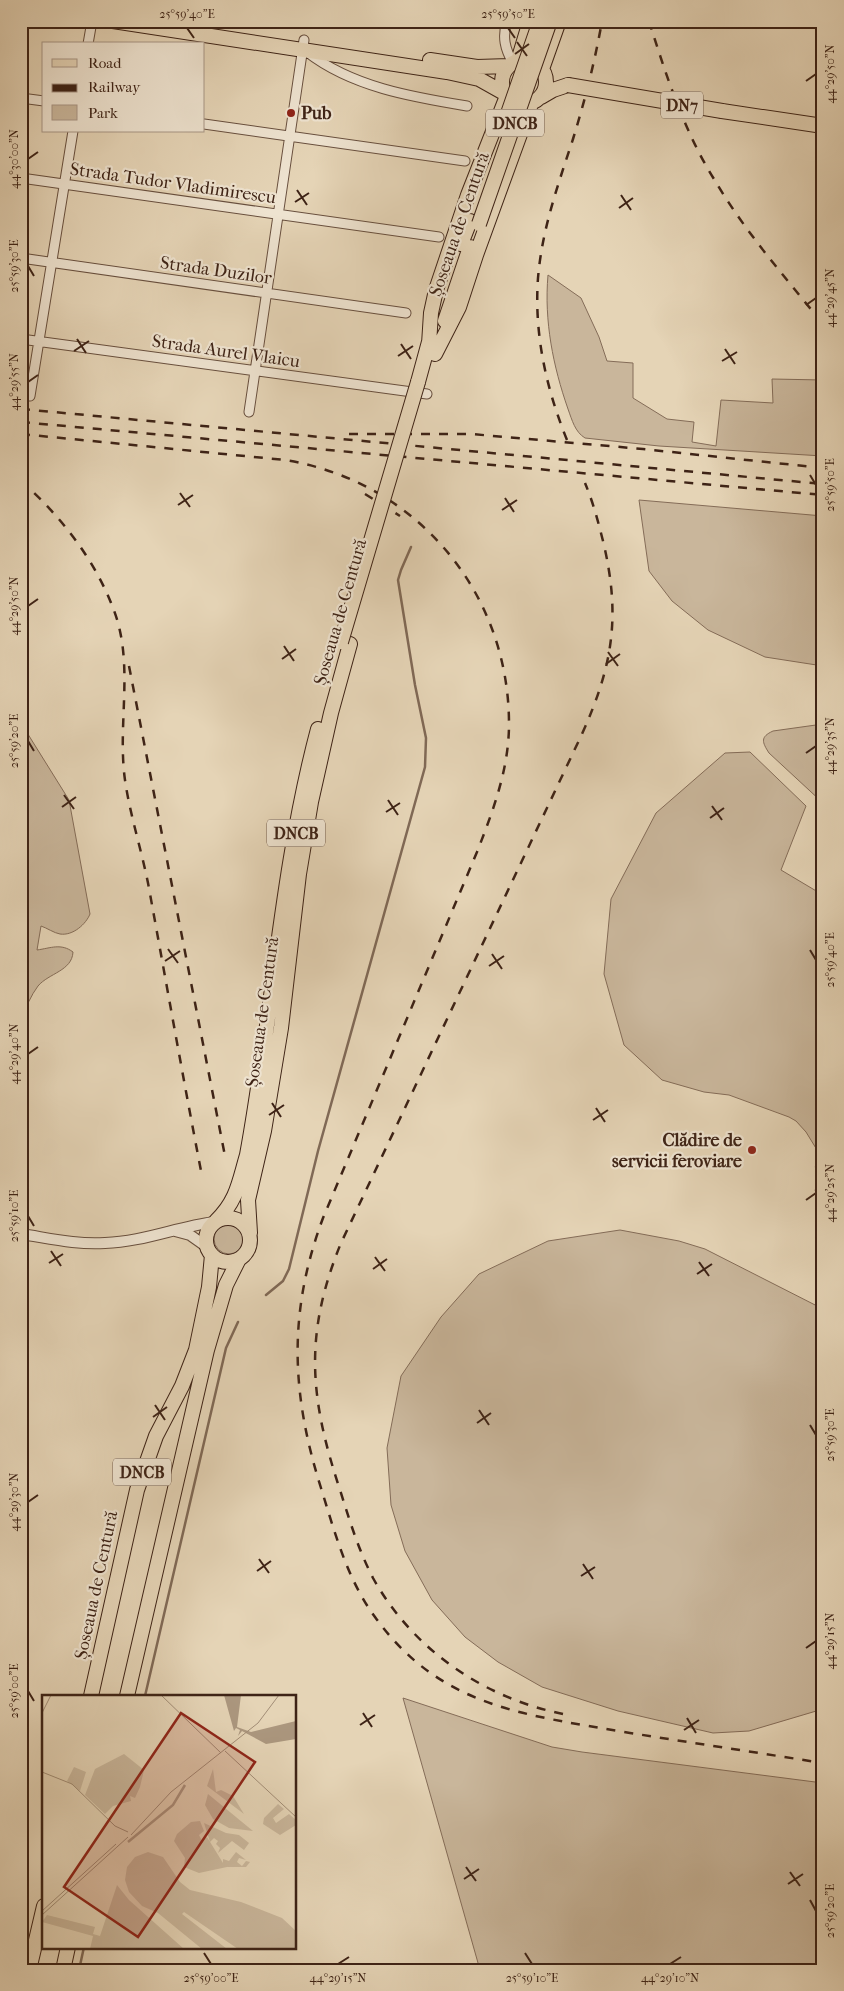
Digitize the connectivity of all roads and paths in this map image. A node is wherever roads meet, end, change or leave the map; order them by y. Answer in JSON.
{"nodes":[{"id":1,"x":92,"y":21,"type":"edge"},
{"id":2,"x":113,"y":21,"type":"edge"},
{"id":3,"x":174,"y":21,"type":"edge"},
{"id":4,"x":507,"y":21,"type":"edge"},
{"id":5,"x":530,"y":21,"type":"edge"},
{"id":6,"x":540,"y":21,"type":"edge"},
{"id":7,"x":550,"y":21,"type":"edge"},
{"id":8,"x":559,"y":21,"type":"edge"},
{"id":9,"x":88,"y":42,"type":"edge"},
{"id":10,"x":304,"y":45,"type":"junction"},
{"id":11,"x":513,"y":64,"type":"junction"},
{"id":12,"x":543,"y":72,"type":"junction"},
{"id":13,"x":568,"y":86,"type":"junction"},
{"id":14,"x":506,"y":94,"type":"junction"},
{"id":15,"x":21,"y":98,"type":"edge"},
{"id":16,"x":536,"y":100,"type":"junction"},
{"id":17,"x":42,"y":101,"type":"edge"},
{"id":18,"x":467,"y":106,"type":"dead end"},
{"id":19,"x":205,"y":124,"type":"edge"},
{"id":20,"x":823,"y":126,"type":"edge"},
{"id":21,"x":73,"y":132,"type":"edge"},
{"id":22,"x":290,"y":136,"type":"junction"},
{"id":23,"x":465,"y":161,"type":"dead end"},
{"id":24,"x":21,"y":178,"type":"edge"},
{"id":25,"x":66,"y":184,"type":"junction"},
{"id":26,"x":279,"y":214,"type":"junction"},
{"id":27,"x":474,"y":222,"type":"junction"},
{"id":28,"x":439,"y":238,"type":"dead end"},
{"id":29,"x":21,"y":258,"type":"edge"},
{"id":30,"x":53,"y":262,"type":"junction"},
{"id":31,"x":268,"y":294,"type":"junction"},
{"id":32,"x":406,"y":313,"type":"dead end"},
{"id":33,"x":21,"y":338,"type":"edge"},
{"id":34,"x":40,"y":341,"type":"junction"},
{"id":35,"x":432,"y":349,"type":"junction"},
{"id":36,"x":255,"y":371,"type":"junction"},
{"id":37,"x":424,"y":386,"type":"junction"},
{"id":38,"x":30,"y":396,"type":"dead end"},
{"id":39,"x":249,"y":412,"type":"dead end"},
{"id":40,"x":346,"y":643,"type":"junction"},
{"id":41,"x":215,"y":1221,"type":"junction"},
{"id":42,"x":174,"y":1231,"type":"junction"},
{"id":43,"x":250,"y":1233,"type":"junction"},
{"id":44,"x":21,"y":1234,"type":"edge"},
{"id":45,"x":209,"y":1251,"type":"junction"},
{"id":46,"x":238,"y":1259,"type":"junction"},
{"id":47,"x":91,"y":1695,"type":"edge"},
{"id":48,"x":127,"y":1695,"type":"edge"},
{"id":49,"x":42,"y":1915,"type":"edge"},
{"id":50,"x":68,"y":1948,"type":"edge"},
{"id":51,"x":29,"y":1970,"type":"edge"},
{"id":52,"x":63,"y":1970,"type":"edge"}],
"edges":[{"from":1,"to":9,"type":"street"},
{"from":2,"to":10,"type":"main road","number":"DN7"},
{"from":3,"to":10,"type":"main road","number":"DN7"},
{"from":4,"to":11,"type":"street"},
{"from":5,"to":11,"type":"main road"},
{"from":6,"to":27,"type":"main road","name":"Șoseaua de Centură","number":"DNCB","bridge":true},
{"from":7,"to":27,"type":"main road","name":"Șoseaua de Centură","number":"DNCB","bridge":true},
{"from":8,"to":12,"type":"main road"},
{"from":10,"to":11,"type":"main road","number":"DN7"},
{"from":10,"to":14,"type":"main road","number":"DN7"},
{"from":10,"to":18,"type":"street"},
{"from":10,"to":22,"type":"street"},
{"from":11,"to":12,"type":"main road","number":"DN7"},
{"from":11,"to":14,"type":"main road"},
{"from":12,"to":13,"type":"main road","number":"DN7"},
{"from":12,"to":16,"type":"main road"},
{"from":13,"to":16,"type":"main road","number":"DN7"},
{"from":13,"to":20,"type":"main road","number":"DN7","bridge":true},
{"from":14,"to":16,"type":"main road","number":"DN7"},
{"from":14,"to":35,"type":"main road"},
{"from":15,"to":17,"type":"street"},
{"from":16,"to":35,"type":"main road"},
{"from":19,"to":22,"type":"street"},
{"from":21,"to":25,"type":"street"},
{"from":22,"to":23,"type":"street"},
{"from":22,"to":26,"type":"street"},
{"from":24,"to":25,"type":"street","name":"Strada Tudor Vladimirescu"},
{"from":25,"to":26,"type":"street","name":"Strada Tudor Vladimirescu"},
{"from":25,"to":30,"type":"street"},
{"from":26,"to":28,"type":"street","name":"Strada Tudor Vladimirescu"},
{"from":26,"to":31,"type":"street"},
{"from":27,"to":35,"type":"main road","name":"Șoseaua de Centură","number":"DNCB"},
{"from":29,"to":30,"type":"street","name":"Strada Duzilor"},
{"from":30,"to":31,"type":"street","name":"Strada Duzilor"},
{"from":30,"to":34,"type":"street"},
{"from":31,"to":32,"type":"street","name":"Strada Duzilor"},
{"from":31,"to":36,"type":"street"},
{"from":33,"to":34,"type":"street","name":"Strada Aurel Vlaicu"},
{"from":34,"to":36,"type":"street","name":"Strada Aurel Vlaicu"},
{"from":34,"to":38,"type":"street"},
{"from":35,"to":37,"type":"main road","name":"Șoseaua de Centură","number":"DNCB"},
{"from":36,"to":37,"type":"street","name":"Strada Aurel Vlaicu"},
{"from":36,"to":39,"type":"street"},
{"from":37,"to":40,"type":"main road","name":"Șoseaua de Centură","number":"DNCB"},
{"from":40,"to":41,"type":"main road","name":"Șoseaua de Centură","number":"DNCB"},
{"from":40,"to":43,"type":"main road","name":"Șoseaua de Centură","number":"DNCB"},
{"from":41,"to":42,"type":"street"},
{"from":41,"to":43,"type":"main road"},
{"from":41,"to":45,"type":"main road","name":"Șoseaua de Centură","number":"DNCB"},
{"from":42,"to":44,"type":"street"},
{"from":42,"to":45,"type":"street"},
{"from":43,"to":46,"type":"main road","name":"Șoseaua de Centură","number":"DNCB"},
{"from":45,"to":46,"type":"main road"},
{"from":45,"to":47,"type":"main road","name":"Șoseaua de Centură","number":"DNCB"},
{"from":46,"to":48,"type":"main road","name":"Șoseaua de Centură","number":"DNCB"},
{"from":49,"to":51,"type":"main road"},
{"from":50,"to":52,"type":"main road"}]}
